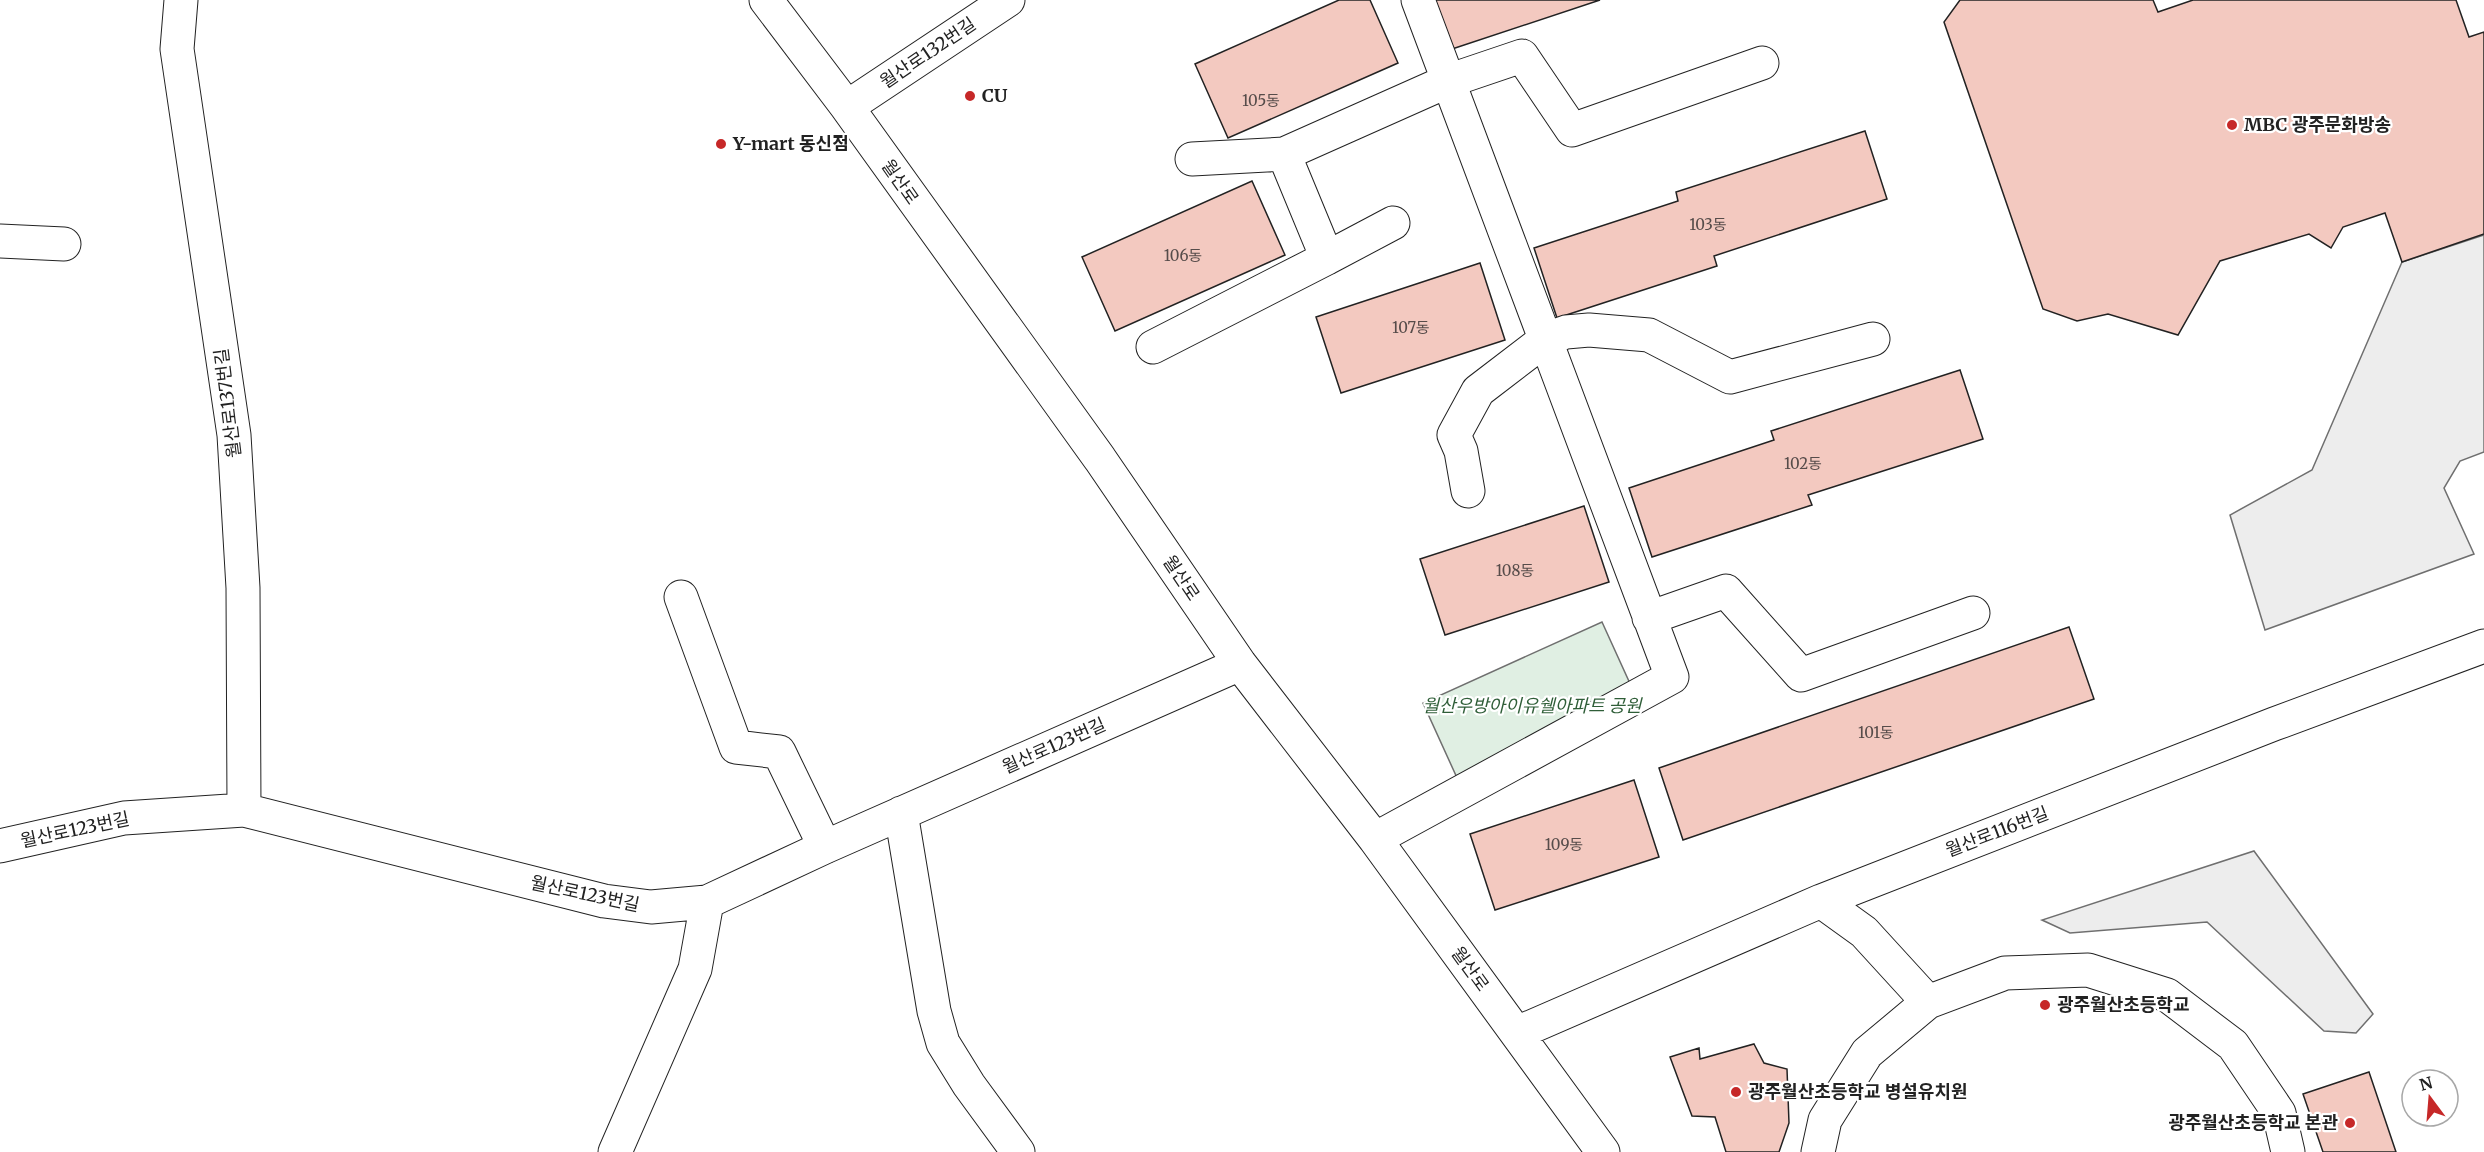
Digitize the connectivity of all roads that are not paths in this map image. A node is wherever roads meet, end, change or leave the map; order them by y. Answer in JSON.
{"nodes":[{"id":1,"x":181,"y":0,"type":"edge"},
{"id":2,"x":766,"y":0,"type":"edge"},
{"id":3,"x":1008,"y":0,"type":"edge"},
{"id":4,"x":1418,"y":0,"type":"edge"},
{"id":5,"x":1762,"y":63,"type":"dead end"},
{"id":6,"x":1448,"y":81,"type":"junction"},
{"id":7,"x":847,"y":107,"type":"junction"},
{"id":8,"x":1284,"y":154,"type":"junction"},
{"id":9,"x":1192,"y":159,"type":"dead end"},
{"id":10,"x":1393,"y":223,"type":"dead end"},
{"id":11,"x":0,"y":241,"type":"edge"},
{"id":12,"x":64,"y":244,"type":"dead end"},
{"id":13,"x":1327,"y":258,"type":"junction"},
{"id":14,"x":1546,"y":339,"type":"junction"},
{"id":15,"x":1873,"y":339,"type":"dead end"},
{"id":16,"x":1153,"y":347,"type":"dead end"},
{"id":17,"x":1468,"y":491,"type":"dead end"},
{"id":18,"x":681,"y":597,"type":"dead end"},
{"id":19,"x":1973,"y":613,"type":"dead end"},
{"id":20,"x":1649,"y":618,"type":"junction"},
{"id":21,"x":2484,"y":646,"type":"edge"},
{"id":22,"x":1240,"y":664,"type":"junction"},
{"id":23,"x":244,"y":810,"type":"junction"},
{"id":24,"x":901,"y":813,"type":"junction"},
{"id":25,"x":1375,"y":839,"type":"junction"},
{"id":26,"x":0,"y":846,"type":"edge"},
{"id":27,"x":825,"y":847,"type":"junction"},
{"id":28,"x":1821,"y":901,"type":"junction"},
{"id":29,"x":707,"y":902,"type":"junction"},
{"id":30,"x":1928,"y":1002,"type":"junction"},
{"id":31,"x":1517,"y":1034,"type":"junction"},
{"id":32,"x":615,"y":1152,"type":"edge"},
{"id":33,"x":1018,"y":1152,"type":"edge"},
{"id":34,"x":1603,"y":1152,"type":"edge"},
{"id":35,"x":1818,"y":1152,"type":"edge"},
{"id":36,"x":2288,"y":1152,"type":"edge"}],
"edges":[{"from":1,"to":23,"type":"street","name":"월산로137번길"},
{"from":2,"to":7,"type":"street","name":"월산로"},
{"from":3,"to":7,"type":"street","name":"월산로132번길"},
{"from":4,"to":6,"type":"street"},
{"from":5,"to":6,"type":"street"},
{"from":6,"to":8,"type":"street"},
{"from":6,"to":14,"type":"street"},
{"from":7,"to":22,"type":"street","name":"월산로"},
{"from":8,"to":9,"type":"street"},
{"from":8,"to":13,"type":"street"},
{"from":10,"to":13,"type":"street"},
{"from":11,"to":12,"type":"street"},
{"from":13,"to":16,"type":"street"},
{"from":14,"to":15,"type":"street"},
{"from":14,"to":17,"type":"street"},
{"from":14,"to":20,"type":"street"},
{"from":18,"to":27,"type":"street"},
{"from":19,"to":20,"type":"street"},
{"from":20,"to":25,"type":"street"},
{"from":21,"to":28,"type":"street","name":"월산로116번길"},
{"from":22,"to":24,"type":"street","name":"월산로123번길"},
{"from":22,"to":25,"type":"street","name":"월산로"},
{"from":23,"to":26,"type":"street","name":"월산로123번길"},
{"from":23,"to":29,"type":"street","name":"월산로123번길"},
{"from":24,"to":27,"type":"street","name":"월산로123번길"},
{"from":24,"to":33,"type":"street"},
{"from":25,"to":31,"type":"street","name":"월산로"},
{"from":27,"to":29,"type":"street","name":"월산로123번길"},
{"from":28,"to":30,"type":"street"},
{"from":28,"to":31,"type":"street","name":"월산로116번길"},
{"from":29,"to":32,"type":"street"},
{"from":30,"to":35,"type":"street"},
{"from":30,"to":36,"type":"street"},
{"from":31,"to":34,"type":"street","name":"월산로"}]}
